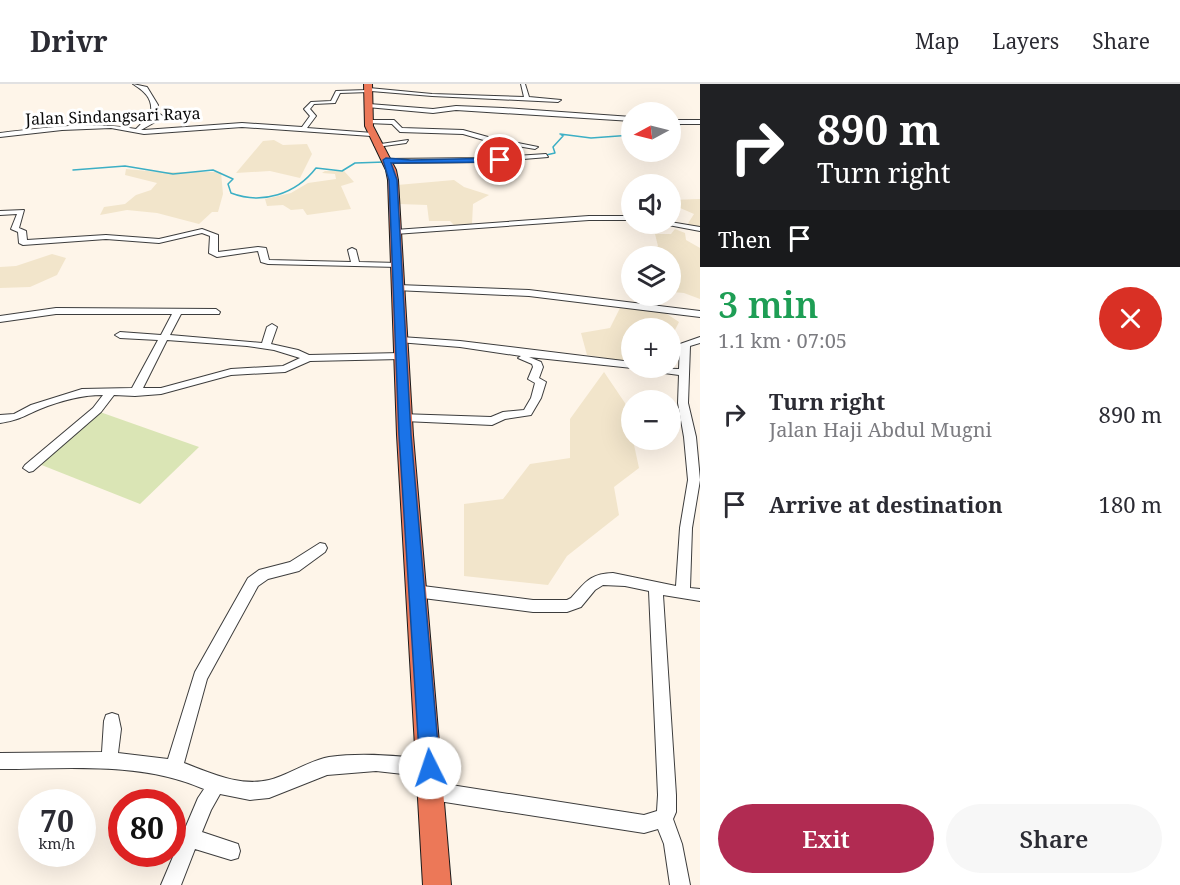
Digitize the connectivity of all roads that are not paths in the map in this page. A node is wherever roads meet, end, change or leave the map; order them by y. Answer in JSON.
{"nodes":[{"id":1,"x":135,"y":84,"type":"edge"},
{"id":2,"x":523,"y":84,"type":"edge"},
{"id":3,"x":369,"y":88,"type":"edge"},
{"id":4,"x":527,"y":99,"type":"junction"},
{"id":5,"x":558,"y":100,"type":"dead end"},
{"id":6,"x":369,"y":106,"type":"junction"},
{"id":7,"x":621,"y":119,"type":"edge"},
{"id":8,"x":369,"y":122,"type":"junction"},
{"id":9,"x":700,"y":122,"type":"edge"},
{"id":10,"x":681,"y":124,"type":"edge"},
{"id":11,"x":304,"y":130,"type":"junction"},
{"id":12,"x":137,"y":131,"type":"junction"},
{"id":13,"x":371,"y":134,"type":"junction"},
{"id":14,"x":0,"y":135,"type":"edge"},
{"id":15,"x":406,"y":141,"type":"dead end"},
{"id":16,"x":377,"y":145,"type":"junction"},
{"id":17,"x":535,"y":147,"type":"dead end"},
{"id":18,"x":546,"y":156,"type":"dead end"},
{"id":19,"x":394,"y":161,"type":"junction"},
{"id":20,"x":0,"y":213,"type":"edge"},
{"id":21,"x":621,"y":218,"type":"edge"},
{"id":22,"x":681,"y":227,"type":"edge"},
{"id":23,"x":700,"y":230,"type":"edge"},
{"id":24,"x":395,"y":232,"type":"junction"},
{"id":25,"x":352,"y":250,"type":"dead end"},
{"id":26,"x":356,"y":264,"type":"junction"},
{"id":27,"x":398,"y":265,"type":"junction"},
{"id":28,"x":398,"y":288,"type":"junction"},
{"id":29,"x":178,"y":311,"type":"junction"},
{"id":30,"x":216,"y":312,"type":"dead end"},
{"id":31,"x":700,"y":314,"type":"edge"},
{"id":32,"x":0,"y":319,"type":"edge"},
{"id":33,"x":272,"y":327,"type":"dead end"},
{"id":34,"x":120,"y":334,"type":"dead end"},
{"id":35,"x":164,"y":338,"type":"junction"},
{"id":36,"x":700,"y":340,"type":"edge"},
{"id":37,"x":265,"y":346,"type":"junction"},
{"id":38,"x":401,"y":348,"type":"junction"},
{"id":39,"x":522,"y":354,"type":"junction"},
{"id":40,"x":308,"y":358,"type":"junction"},
{"id":41,"x":621,"y":364,"type":"edge"},
{"id":42,"x":681,"y":372,"type":"edge"},
{"id":43,"x":685,"y":373,"type":"junction"},
{"id":44,"x":111,"y":392,"type":"junction"},
{"id":45,"x":135,"y":393,"type":"junction"},
{"id":46,"x":404,"y":417,"type":"junction"},
{"id":47,"x":0,"y":419,"type":"edge"},
{"id":48,"x":29,"y":468,"type":"dead end"},
{"id":49,"x":694,"y":519,"type":"edge"},
{"id":50,"x":320,"y":548,"type":"dead end"},
{"id":51,"x":656,"y":588,"type":"junction"},
{"id":52,"x":415,"y":591,"type":"junction"},
{"id":53,"x":683,"y":593,"type":"junction"},
{"id":54,"x":700,"y":595,"type":"edge"},
{"id":55,"x":112,"y":721,"type":"dead end"},
{"id":56,"x":0,"y":761,"type":"edge"},
{"id":57,"x":109,"y":761,"type":"junction"},
{"id":58,"x":430,"y":768,"type":"junction"},
{"id":59,"x":174,"y":769,"type":"junction"},
{"id":60,"x":216,"y":785,"type":"junction"},
{"id":61,"x":432,"y":791,"type":"junction"},
{"id":62,"x":663,"y":818,"type":"junction"},
{"id":63,"x":190,"y":838,"type":"junction"},
{"id":64,"x":231,"y":851,"type":"dead end"},
{"id":65,"x":171,"y":885,"type":"edge"},
{"id":66,"x":437,"y":885,"type":"edge"},
{"id":67,"x":680,"y":885,"type":"edge"}],
"edges":[{"from":1,"to":12,"type":"street"},
{"from":2,"to":4,"type":"street"},
{"from":3,"to":4,"type":"street"},
{"from":3,"to":6,"type":"highway"},
{"from":3,"to":11,"type":"street"},
{"from":4,"to":5,"type":"street"},
{"from":6,"to":7,"type":"street"},
{"from":6,"to":8,"type":"highway"},
{"from":8,"to":13,"type":"highway"},
{"from":8,"to":17,"type":"street"},
{"from":9,"to":10,"type":"street"},
{"from":11,"to":12,"type":"street","name":"Jalan Sindangsari Raya"},
{"from":11,"to":13,"type":"street","name":"Jalan Sindangsari Raya"},
{"from":12,"to":14,"type":"street","name":"Jalan Sindangsari Raya"},
{"from":13,"to":16,"type":"highway"},
{"from":15,"to":16,"type":"street"},
{"from":16,"to":19,"type":"highway"},
{"from":18,"to":19,"type":"street"},
{"from":19,"to":24,"type":"highway"},
{"from":20,"to":26,"type":"street"},
{"from":21,"to":24,"type":"street"},
{"from":22,"to":23,"type":"street"},
{"from":24,"to":27,"type":"highway"},
{"from":25,"to":26,"type":"street"},
{"from":26,"to":27,"type":"street"},
{"from":27,"to":28,"type":"highway"},
{"from":28,"to":31,"type":"street"},
{"from":28,"to":38,"type":"highway"},
{"from":29,"to":30,"type":"street"},
{"from":29,"to":32,"type":"street"},
{"from":29,"to":35,"type":"street"},
{"from":33,"to":37,"type":"street"},
{"from":34,"to":35,"type":"street"},
{"from":35,"to":37,"type":"street"},
{"from":35,"to":45,"type":"street"},
{"from":36,"to":43,"type":"street"},
{"from":37,"to":40,"type":"street"},
{"from":38,"to":39,"type":"street"},
{"from":38,"to":40,"type":"street"},
{"from":38,"to":46,"type":"highway"},
{"from":39,"to":41,"type":"street"},
{"from":39,"to":46,"type":"street"},
{"from":40,"to":45,"type":"street"},
{"from":42,"to":43,"type":"street"},
{"from":43,"to":49,"type":"street"},
{"from":44,"to":45,"type":"street"},
{"from":44,"to":47,"type":"street"},
{"from":44,"to":48,"type":"street"},
{"from":46,"to":52,"type":"highway"},
{"from":49,"to":53,"type":"street"},
{"from":50,"to":59,"type":"street"},
{"from":51,"to":52,"type":"street"},
{"from":51,"to":53,"type":"street"},
{"from":51,"to":62,"type":"street"},
{"from":52,"to":58,"type":"highway"},
{"from":53,"to":54,"type":"street"},
{"from":55,"to":57,"type":"street"},
{"from":56,"to":57,"type":"street"},
{"from":57,"to":59,"type":"street"},
{"from":58,"to":60,"type":"street"},
{"from":58,"to":61,"type":"highway"},
{"from":59,"to":60,"type":"street"},
{"from":60,"to":63,"type":"street"},
{"from":61,"to":62,"type":"street"},
{"from":61,"to":66,"type":"highway"},
{"from":62,"to":67,"type":"street"},
{"from":63,"to":64,"type":"street"},
{"from":63,"to":65,"type":"street"}]}
